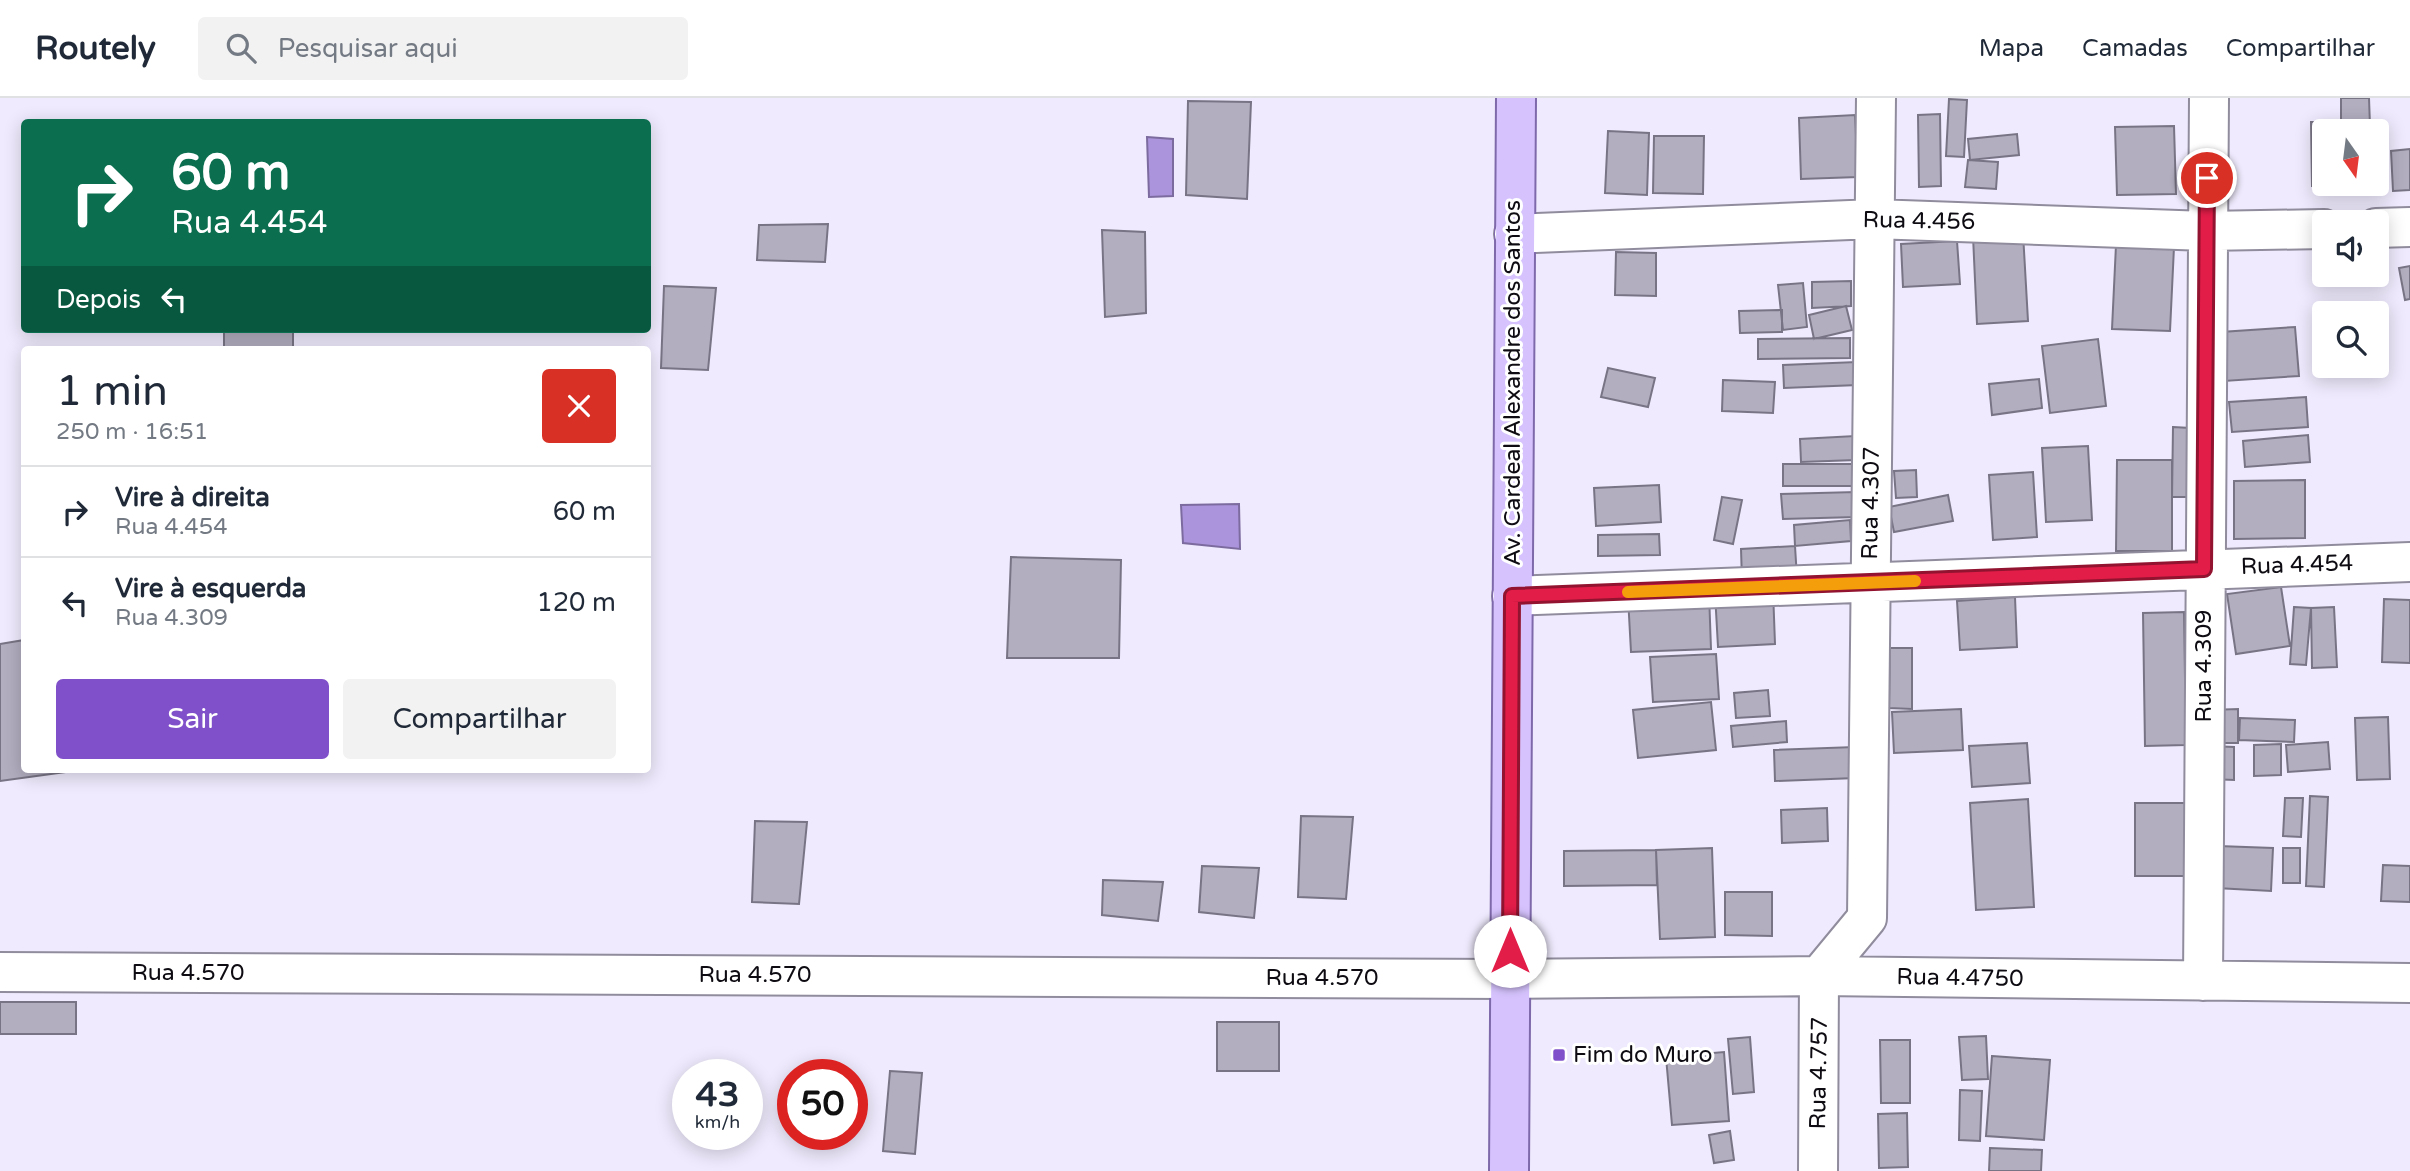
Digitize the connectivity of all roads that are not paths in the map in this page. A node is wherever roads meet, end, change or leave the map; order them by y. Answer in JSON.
{"nodes":[{"id":1,"x":1516,"y":98,"type":"edge"},
{"id":2,"x":1876,"y":98,"type":"edge"},
{"id":3,"x":2209,"y":98,"type":"edge"},
{"id":4,"x":1874,"y":219,"type":"junction"},
{"id":5,"x":2410,"y":227,"type":"edge"},
{"id":6,"x":2389,"y":228,"type":"edge"},
{"id":7,"x":2312,"y":229,"type":"edge"},
{"id":8,"x":2206,"y":231,"type":"junction"},
{"id":9,"x":1514,"y":234,"type":"junction"},
{"id":10,"x":2410,"y":562,"type":"edge"},
{"id":11,"x":2204,"y":569,"type":"junction"},
{"id":12,"x":1870,"y":583,"type":"junction"},
{"id":13,"x":1512,"y":596,"type":"junction"},
{"id":14,"x":0,"y":972,"type":"edge"},
{"id":15,"x":1819,"y":976,"type":"junction"},
{"id":16,"x":1510,"y":979,"type":"junction"},
{"id":17,"x":2203,"y":981,"type":"junction"},
{"id":18,"x":2410,"y":983,"type":"edge"},
{"id":19,"x":1509,"y":1171,"type":"edge"},
{"id":20,"x":1818,"y":1171,"type":"edge"}],
"edges":[{"from":1,"to":9,"type":"main road","name":"Av. Cardeal Alexandre dos Santos"},
{"from":2,"to":4,"type":"street","name":"Rua 4.307"},
{"from":3,"to":8,"type":"street","name":"Rua 4.309"},
{"from":4,"to":8,"type":"street","name":"Rua 4.456"},
{"from":4,"to":9,"type":"street","name":"Rua 4.456"},
{"from":4,"to":12,"type":"street","name":"Rua 4.307"},
{"from":5,"to":6,"type":"street"},
{"from":7,"to":8,"type":"street","name":"Rua 4.456"},
{"from":8,"to":11,"type":"street","name":"Rua 4.309"},
{"from":9,"to":13,"type":"main road","name":"Av. Cardeal Alexandre dos Santos"},
{"from":10,"to":11,"type":"street","name":"Rua 4.454"},
{"from":11,"to":12,"type":"street","name":"Rua 4.454"},
{"from":11,"to":17,"type":"street","name":"Rua 4.309"},
{"from":12,"to":13,"type":"street","name":"Rua 4.454"},
{"from":12,"to":15,"type":"street","name":"Rua 4.307"},
{"from":13,"to":16,"type":"main road","name":"Av. Cardeal Alexandre dos Santos"},
{"from":14,"to":16,"type":"street","name":"Rua 4.570"},
{"from":15,"to":16,"type":"street","name":"Rua 4.4750"},
{"from":15,"to":17,"type":"street","name":"Rua 4.4750"},
{"from":15,"to":20,"type":"street","name":"Rua 4.757"},
{"from":16,"to":19,"type":"main road","name":"Av. Cardeal Alexandre dos Santos"},
{"from":17,"to":18,"type":"street","name":"Rua 4.4750"}]}
